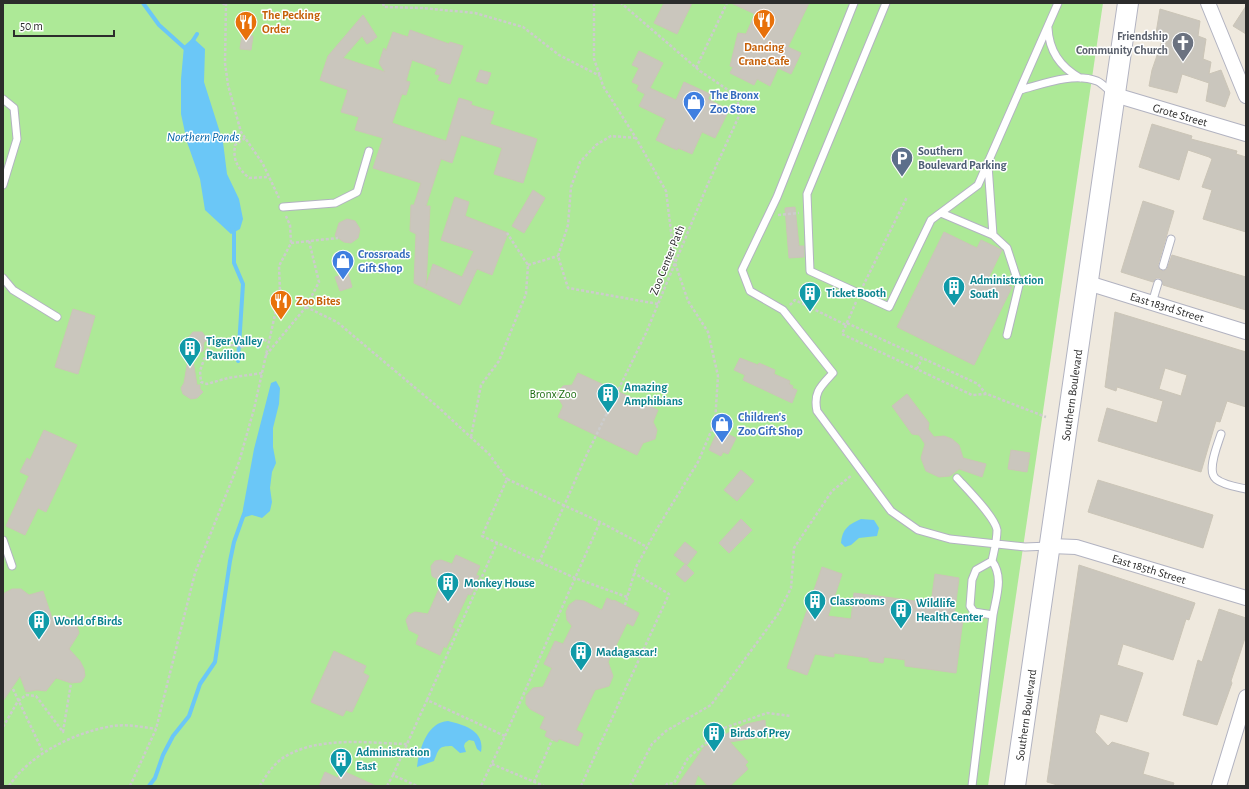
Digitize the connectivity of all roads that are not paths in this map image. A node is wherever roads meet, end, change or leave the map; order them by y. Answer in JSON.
{"nodes":[{"id":1,"x":854,"y":3,"type":"edge"},
{"id":2,"x":886,"y":3,"type":"edge"},
{"id":3,"x":1058,"y":3,"type":"edge"},
{"id":4,"x":1128,"y":3,"type":"edge"},
{"id":5,"x":1208,"y":3,"type":"edge"},
{"id":6,"x":1048,"y":26,"type":"junction"},
{"id":7,"x":1080,"y":78,"type":"junction"},
{"id":8,"x":1020,"y":90,"type":"junction"},
{"id":9,"x":1115,"y":95,"type":"junction"},
{"id":10,"x":1246,"y":96,"type":"edge"},
{"id":11,"x":3,"y":99,"type":"edge"},
{"id":12,"x":1246,"y":134,"type":"edge"},
{"id":13,"x":369,"y":151,"type":"dead end"},
{"id":14,"x":988,"y":162,"type":"junction"},
{"id":15,"x":3,"y":185,"type":"edge"},
{"id":16,"x":283,"y":207,"type":"road end"},
{"id":17,"x":941,"y":213,"type":"junction"},
{"id":18,"x":993,"y":236,"type":"junction"},
{"id":19,"x":1171,"y":239,"type":"dead end"},
{"id":20,"x":1163,"y":266,"type":"dead end"},
{"id":21,"x":3,"y":278,"type":"edge"},
{"id":22,"x":1088,"y":283,"type":"junction"},
{"id":23,"x":1158,"y":283,"type":"dead end"},
{"id":24,"x":1152,"y":303,"type":"junction"},
{"id":25,"x":57,"y":317,"type":"dead end"},
{"id":26,"x":1246,"y":332,"type":"edge"},
{"id":27,"x":1007,"y":335,"type":"dead end"},
{"id":28,"x":1221,"y":434,"type":"dead end"},
{"id":29,"x":957,"y":478,"type":"dead end"},
{"id":30,"x":1246,"y":489,"type":"edge"},
{"id":31,"x":3,"y":540,"type":"edge"},
{"id":32,"x":996,"y":544,"type":"junction"},
{"id":33,"x":1051,"y":546,"type":"junction"},
{"id":34,"x":992,"y":561,"type":"junction"},
{"id":35,"x":12,"y":566,"type":"dead end"},
{"id":36,"x":1246,"y":598,"type":"edge"},
{"id":37,"x":993,"y":615,"type":"junction"},
{"id":38,"x":1246,"y":697,"type":"edge"},
{"id":39,"x":972,"y":786,"type":"edge"},
{"id":40,"x":1015,"y":786,"type":"edge"},
{"id":41,"x":1219,"y":786,"type":"edge"}],
"edges":[{"from":1,"to":32,"type":"lane"},
{"from":2,"to":17,"type":"lane"},
{"from":3,"to":6,"type":"lane"},
{"from":4,"to":9,"type":"main road","name":"Southern Boulevard"},
{"from":5,"to":10,"type":"street"},
{"from":6,"to":7,"type":"lane"},
{"from":6,"to":8,"type":"lane"},
{"from":7,"to":8,"type":"lane"},
{"from":7,"to":9,"type":"lane"},
{"from":8,"to":14,"type":"lane"},
{"from":9,"to":12,"type":"street","name":"Grote Street"},
{"from":9,"to":22,"type":"main road","name":"Southern Boulevard"},
{"from":11,"to":15,"type":"lane"},
{"from":13,"to":16,"type":"lane"},
{"from":14,"to":17,"type":"lane"},
{"from":14,"to":18,"type":"lane"},
{"from":17,"to":18,"type":"lane"},
{"from":18,"to":27,"type":"lane"},
{"from":19,"to":20,"type":"lane"},
{"from":21,"to":25,"type":"lane"},
{"from":22,"to":24,"type":"street","name":"East 183rd Street"},
{"from":22,"to":33,"type":"main road","name":"Southern Boulevard"},
{"from":23,"to":24,"type":"lane"},
{"from":24,"to":26,"type":"street","name":"East 183rd Street"},
{"from":28,"to":30,"type":"lane"},
{"from":29,"to":32,"type":"lane"},
{"from":31,"to":35,"type":"lane"},
{"from":32,"to":33,"type":"lane"},
{"from":32,"to":34,"type":"lane"},
{"from":33,"to":36,"type":"street","name":"East 185th Street"},
{"from":33,"to":40,"type":"main road","name":"Southern Boulevard"},
{"from":34,"to":37,"type":"lane"},
{"from":34,"to":37,"type":"lane"},
{"from":37,"to":39,"type":"lane"},
{"from":38,"to":41,"type":"street"}]}
